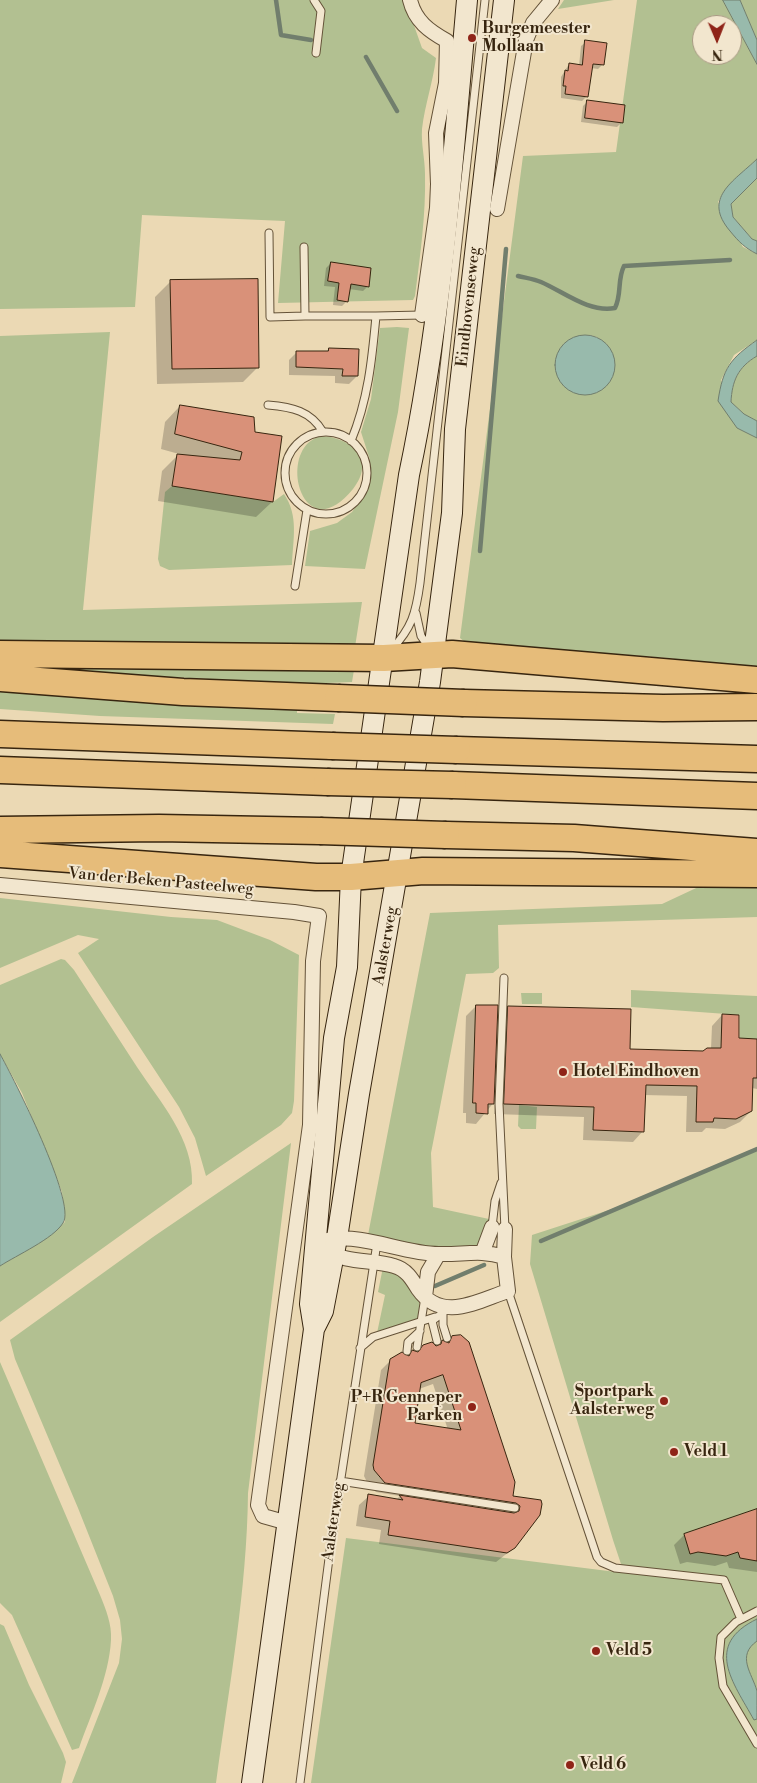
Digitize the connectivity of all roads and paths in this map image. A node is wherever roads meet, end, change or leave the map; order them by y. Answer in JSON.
{"nodes":[{"id":1,"x":314,"y":0,"type":"edge"},
{"id":2,"x":410,"y":0,"type":"edge"},
{"id":3,"x":467,"y":0,"type":"edge"},
{"id":4,"x":485,"y":0,"type":"edge"},
{"id":5,"x":504,"y":0,"type":"edge"},
{"id":6,"x":552,"y":0,"type":"edge"},
{"id":7,"x":316,"y":53,"type":"dead end"},
{"id":8,"x":497,"y":209,"type":"dead end"},
{"id":9,"x":269,"y":233,"type":"dead end"},
{"id":10,"x":304,"y":247,"type":"dead end"},
{"id":11,"x":422,"y":315,"type":"joint"},
{"id":12,"x":305,"y":316,"type":"junction"},
{"id":13,"x":376,"y":316,"type":"junction"},
{"id":14,"x":268,"y":405,"type":"dead end"},
{"id":15,"x":324,"y":432,"type":"junction"},
{"id":16,"x":351,"y":441,"type":"junction"},
{"id":17,"x":307,"y":510,"type":"junction"},
{"id":18,"x":295,"y":586,"type":"dead end"},
{"id":19,"x":391,"y":604,"type":"joint"},
{"id":20,"x":416,"y":613,"type":"junction"},
{"id":21,"x":439,"y":615,"type":"joint"},
{"id":22,"x":0,"y":654,"type":"edge"},
{"id":23,"x":433,"y":654,"type":"junction"},
{"id":24,"x":384,"y":658,"type":"junction"},
{"id":25,"x":0,"y":678,"type":"edge"},
{"id":26,"x":757,"y":680,"type":"edge"},
{"id":27,"x":757,"y":707,"type":"edge"},
{"id":28,"x":0,"y":734,"type":"edge"},
{"id":29,"x":757,"y":760,"type":"edge"},
{"id":30,"x":0,"y":770,"type":"edge"},
{"id":31,"x":757,"y":796,"type":"edge"},
{"id":32,"x":0,"y":830,"type":"edge"},
{"id":33,"x":757,"y":852,"type":"edge"},
{"id":34,"x":0,"y":854,"type":"edge"},
{"id":35,"x":398,"y":873,"type":"junction"},
{"id":36,"x":757,"y":874,"type":"edge"},
{"id":37,"x":351,"y":877,"type":"junction"},
{"id":38,"x":0,"y":885,"type":"edge"},
{"id":39,"x":319,"y":916,"type":"joint"},
{"id":40,"x":504,"y":978,"type":"dead end"},
{"id":41,"x":331,"y":1088,"type":"junction"},
{"id":42,"x":310,"y":1125,"type":"junction"},
{"id":43,"x":502,"y":1182,"type":"junction"},
{"id":44,"x":498,"y":1228,"type":"junction"},
{"id":45,"x":318,"y":1242,"type":"junction"},
{"id":46,"x":377,"y":1243,"type":"junction"},
{"id":47,"x":336,"y":1247,"type":"junction"},
{"id":48,"x":483,"y":1251,"type":"junction"},
{"id":49,"x":438,"y":1254,"type":"junction"},
{"id":50,"x":504,"y":1257,"type":"junction"},
{"id":51,"x":374,"y":1261,"type":"junction"},
{"id":52,"x":508,"y":1291,"type":"junction"},
{"id":53,"x":425,"y":1297,"type":"junction"},
{"id":54,"x":446,"y":1311,"type":"junction"},
{"id":55,"x":435,"y":1317,"type":"junction"},
{"id":56,"x":421,"y":1322,"type":"junction"},
{"id":57,"x":314,"y":1329,"type":"junction"},
{"id":58,"x":420,"y":1331,"type":"junction"},
{"id":59,"x":447,"y":1338,"type":"dead end"},
{"id":60,"x":437,"y":1340,"type":"dead end"},
{"id":61,"x":417,"y":1347,"type":"dead end"},
{"id":62,"x":360,"y":1348,"type":"junction"},
{"id":63,"x":407,"y":1351,"type":"dead end"},
{"id":64,"x":340,"y":1481,"type":"junction"},
{"id":65,"x":515,"y":1508,"type":"dead end"},
{"id":66,"x":288,"y":1523,"type":"junction"},
{"id":67,"x":757,"y":1611,"type":"edge"},
{"id":68,"x":741,"y":1619,"type":"junction"},
{"id":69,"x":757,"y":1744,"type":"edge"},
{"id":70,"x":252,"y":1783,"type":"edge"},
{"id":71,"x":300,"y":1783,"type":"edge"}],
"edges":[{"from":1,"to":7,"type":"lane"},
{"from":2,"to":11,"type":"street"},
{"from":3,"to":19,"type":"main road","name":"Eindhovenseweg"},
{"from":4,"to":20,"type":"lane","name":"Eindhovenseweg"},
{"from":5,"to":21,"type":"main road","name":"Eindhovenseweg"},
{"from":6,"to":8,"type":"street"},
{"from":9,"to":12,"type":"lane"},
{"from":10,"to":12,"type":"lane"},
{"from":11,"to":13,"type":"lane"},
{"from":12,"to":13,"type":"lane"},
{"from":13,"to":16,"type":"lane"},
{"from":14,"to":15,"type":"lane"},
{"from":15,"to":16,"type":"lane"},
{"from":15,"to":17,"type":"lane"},
{"from":16,"to":17,"type":"lane"},
{"from":17,"to":18,"type":"lane"},
{"from":19,"to":24,"type":"main road","name":"Aalsterweg"},
{"from":20,"to":23,"type":"lane"},
{"from":20,"to":24,"type":"lane"},
{"from":21,"to":23,"type":"main road","name":"Aalsterweg"},
{"from":22,"to":24,"type":"highway"},
{"from":23,"to":24,"type":"highway"},
{"from":23,"to":26,"type":"highway"},
{"from":23,"to":35,"type":"main road","name":"Aalsterweg"},
{"from":24,"to":37,"type":"main road","name":"Aalsterweg"},
{"from":25,"to":27,"type":"highway","bridge":true},
{"from":28,"to":29,"type":"highway","bridge":true},
{"from":30,"to":31,"type":"highway","bridge":true},
{"from":32,"to":33,"type":"highway","bridge":true},
{"from":34,"to":37,"type":"highway"},
{"from":35,"to":36,"type":"highway"},
{"from":35,"to":37,"type":"highway"},
{"from":35,"to":47,"type":"main road","name":"Aalsterweg"},
{"from":37,"to":41,"type":"main road","name":"Aalsterweg"},
{"from":38,"to":39,"type":"street","name":"Van der Beken Pasteelweg"},
{"from":39,"to":42,"type":"street","name":"Aalsterweg"},
{"from":40,"to":43,"type":"lane"},
{"from":41,"to":42,"type":"street","name":"Aalsterweg"},
{"from":41,"to":45,"type":"main road","name":"Aalsterweg"},
{"from":42,"to":66,"type":"street","name":"Aalsterweg"},
{"from":43,"to":44,"type":"lane"},
{"from":43,"to":44,"type":"lane"},
{"from":44,"to":48,"type":"street"},
{"from":44,"to":50,"type":"street"},
{"from":45,"to":47,"type":"street"},
{"from":45,"to":57,"type":"main road","name":"Aalsterweg"},
{"from":46,"to":47,"type":"street"},
{"from":46,"to":49,"type":"street"},
{"from":46,"to":51,"type":"lane","name":"Aalsterweg"},
{"from":47,"to":51,"type":"street"},
{"from":47,"to":57,"type":"main road","name":"Aalsterweg"},
{"from":48,"to":49,"type":"street"},
{"from":48,"to":50,"type":"street"},
{"from":49,"to":53,"type":"street"},
{"from":50,"to":52,"type":"street"},
{"from":51,"to":53,"type":"street"},
{"from":51,"to":62,"type":"lane","name":"Aalsterweg"},
{"from":52,"to":54,"type":"street"},
{"from":52,"to":68,"type":"lane"},
{"from":53,"to":54,"type":"street"},
{"from":53,"to":56,"type":"lane"},
{"from":54,"to":55,"type":"lane"},
{"from":54,"to":59,"type":"lane"},
{"from":55,"to":56,"type":"lane"},
{"from":55,"to":60,"type":"lane"},
{"from":56,"to":58,"type":"lane"},
{"from":56,"to":62,"type":"lane"},
{"from":57,"to":66,"type":"main road","name":"Aalsterweg"},
{"from":58,"to":61,"type":"lane"},
{"from":58,"to":63,"type":"lane"},
{"from":62,"to":64,"type":"lane","name":"Aalsterweg"},
{"from":64,"to":65,"type":"lane"},
{"from":64,"to":71,"type":"lane","name":"Aalsterweg"},
{"from":66,"to":70,"type":"main road","name":"Aalsterweg"},
{"from":67,"to":68,"type":"lane"},
{"from":68,"to":69,"type":"lane"}]}
